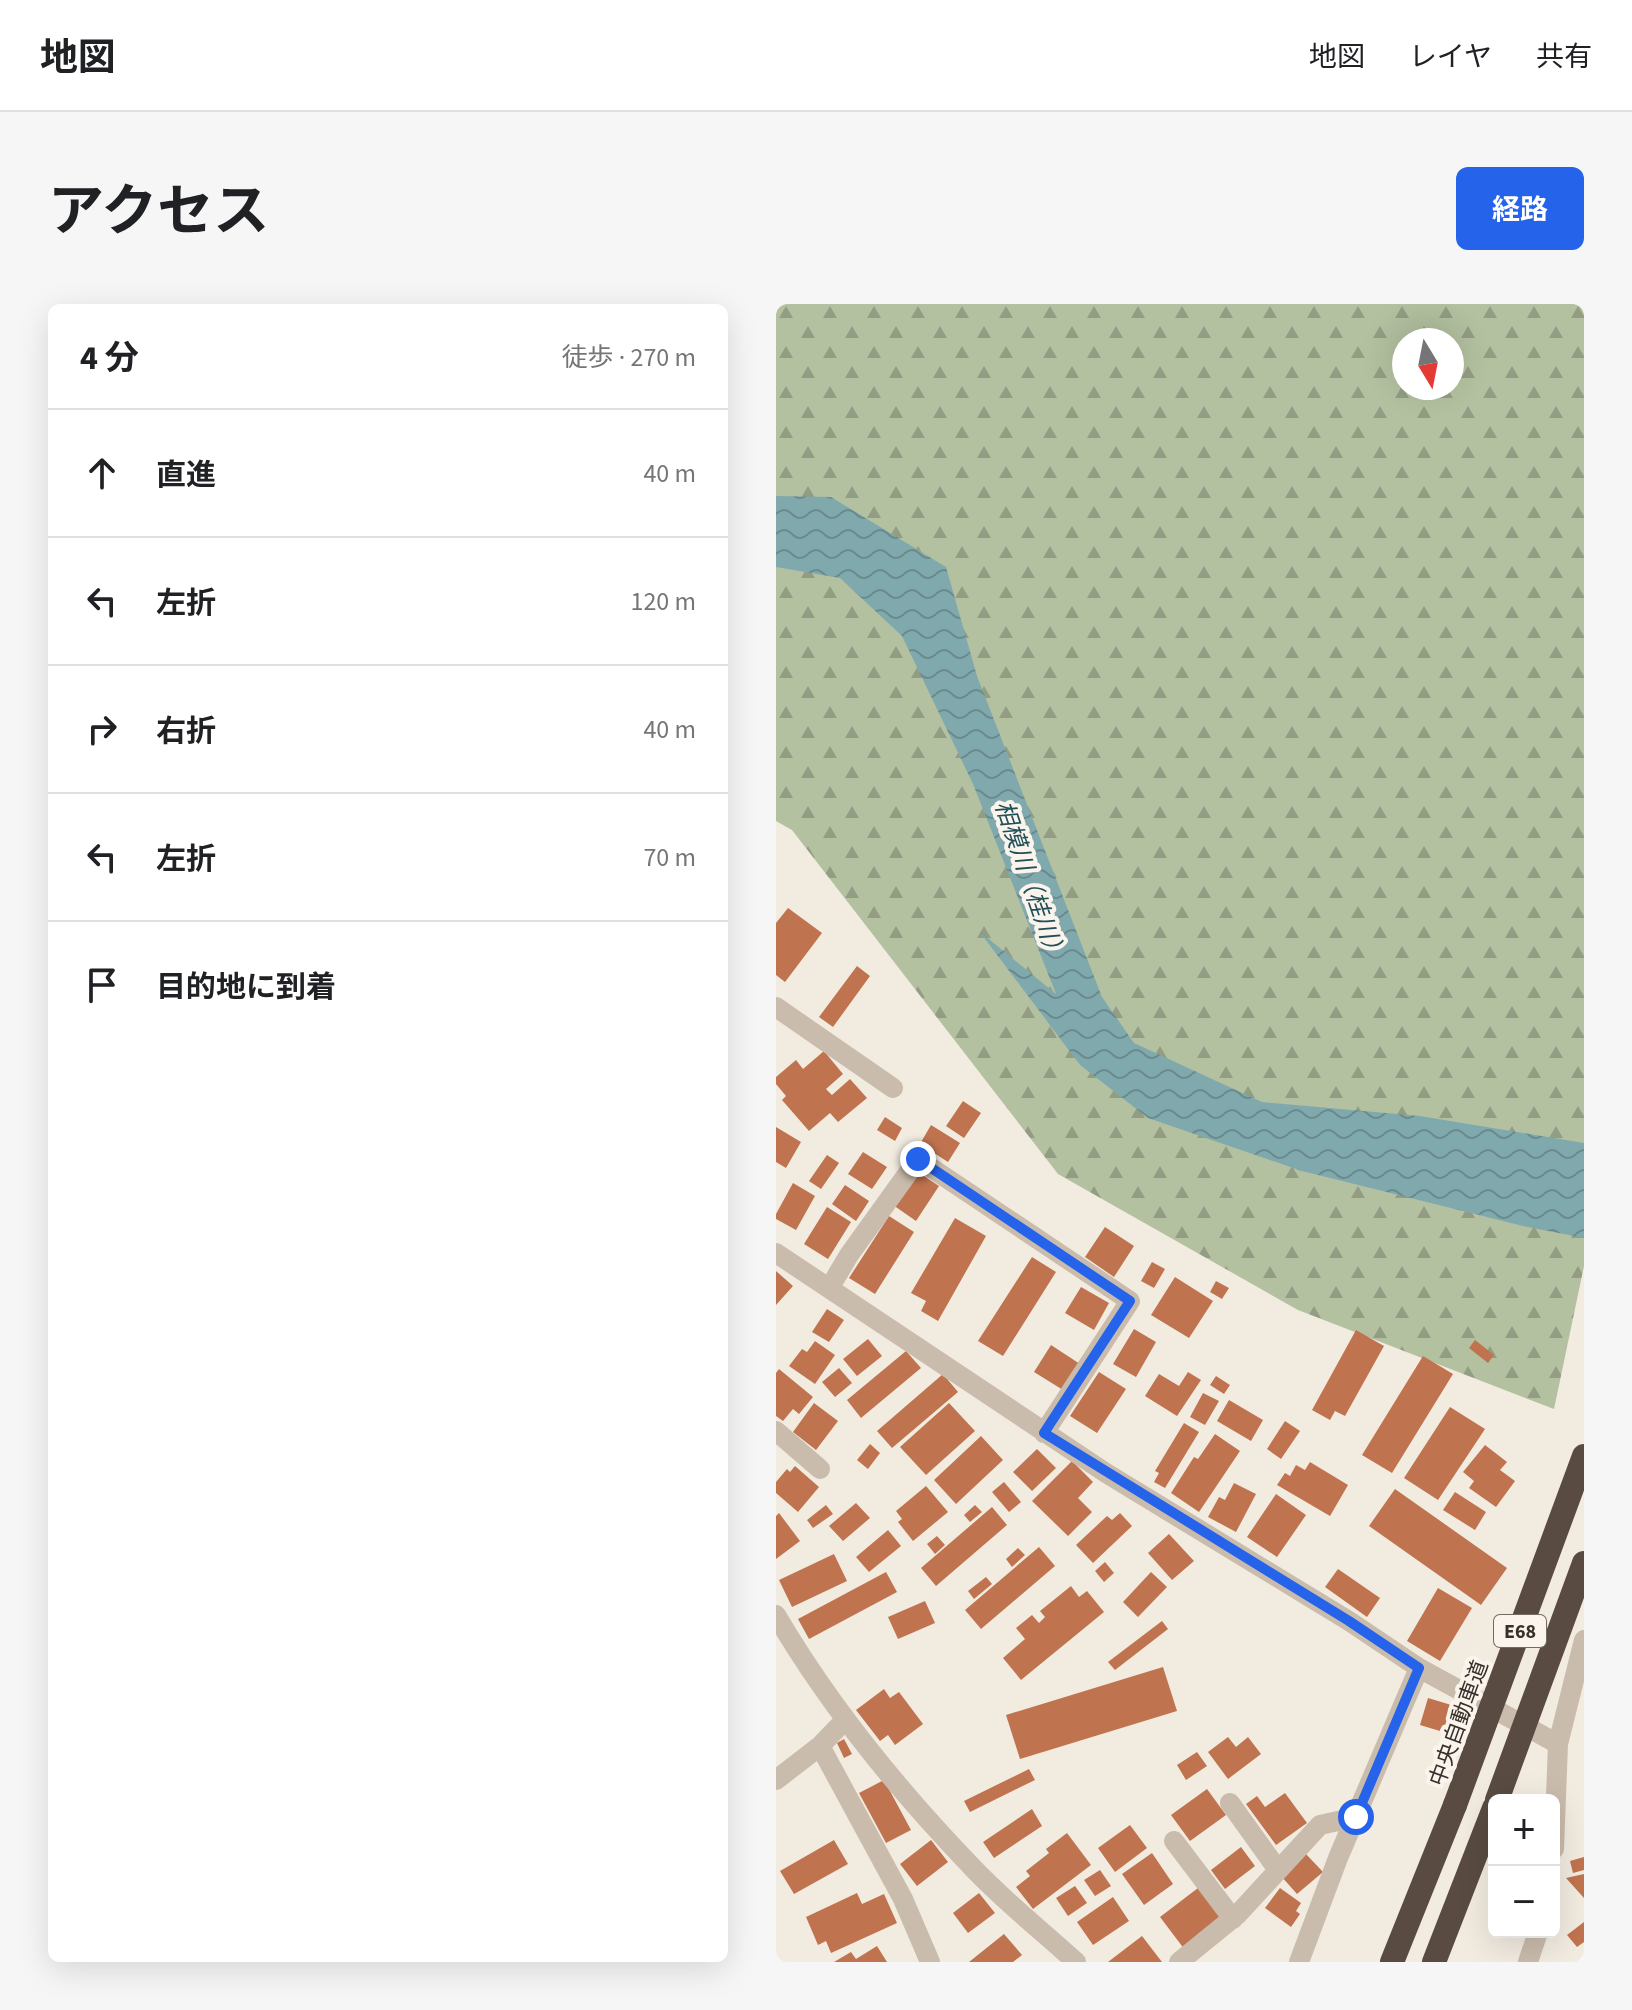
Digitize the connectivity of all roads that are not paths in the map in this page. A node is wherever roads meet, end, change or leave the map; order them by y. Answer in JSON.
{"nodes":[{"id":1,"x":776,"y":1007,"type":"edge"},
{"id":2,"x":893,"y":1088,"type":"dead end"},
{"id":3,"x":776,"y":1253,"type":"edge"},
{"id":4,"x":830,"y":1287,"type":"junction"},
{"id":5,"x":776,"y":1431,"type":"edge"},
{"id":6,"x":1044,"y":1433,"type":"junction"},
{"id":7,"x":1584,"y":1456,"type":"edge"},
{"id":8,"x":820,"y":1469,"type":"dead end"},
{"id":9,"x":1584,"y":1563,"type":"edge"},
{"id":10,"x":776,"y":1615,"type":"edge"},
{"id":11,"x":1584,"y":1640,"type":"edge"},
{"id":12,"x":1419,"y":1668,"type":"junction"},
{"id":13,"x":845,"y":1720,"type":"junction"},
{"id":14,"x":1558,"y":1744,"type":"junction"},
{"id":15,"x":820,"y":1746,"type":"junction"},
{"id":16,"x":776,"y":1780,"type":"edge"},
{"id":17,"x":1499,"y":1794,"type":"edge"},
{"id":18,"x":1556,"y":1794,"type":"edge"},
{"id":19,"x":1230,"y":1803,"type":"dead end"},
{"id":20,"x":1356,"y":1817,"type":"junction"},
{"id":21,"x":1488,"y":1823,"type":"edge"},
{"id":22,"x":1174,"y":1841,"type":"dead end"},
{"id":23,"x":1278,"y":1870,"type":"junction"},
{"id":24,"x":1233,"y":1919,"type":"junction"},
{"id":25,"x":1536,"y":1938,"type":"edge"},
{"id":26,"x":930,"y":1962,"type":"edge"},
{"id":27,"x":1076,"y":1962,"type":"edge"},
{"id":28,"x":1179,"y":1962,"type":"edge"},
{"id":29,"x":1299,"y":1962,"type":"edge"},
{"id":30,"x":1392,"y":1962,"type":"edge"},
{"id":31,"x":1434,"y":1962,"type":"edge"},
{"id":32,"x":1528,"y":1962,"type":"edge"}],
"edges":[{"from":1,"to":2,"type":"street"},
{"from":3,"to":4,"type":"street"},
{"from":4,"to":6,"type":"street"},
{"from":4,"to":6,"type":"street"},
{"from":5,"to":8,"type":"street"},
{"from":6,"to":12,"type":"street"},
{"from":7,"to":30,"type":"highway","name":"中央自動車道","number":"E68","bridge":true},
{"from":9,"to":17,"type":"highway","number":"E68","bridge":true},
{"from":10,"to":13,"type":"street"},
{"from":11,"to":14,"type":"street"},
{"from":12,"to":14,"type":"street"},
{"from":12,"to":20,"type":"street"},
{"from":13,"to":15,"type":"street"},
{"from":13,"to":27,"type":"street"},
{"from":14,"to":18,"type":"street"},
{"from":15,"to":16,"type":"street"},
{"from":15,"to":26,"type":"street"},
{"from":19,"to":23,"type":"street"},
{"from":20,"to":23,"type":"street"},
{"from":20,"to":29,"type":"street"},
{"from":21,"to":31,"type":"highway","number":"E68"},
{"from":22,"to":24,"type":"street"},
{"from":23,"to":24,"type":"street"},
{"from":24,"to":28,"type":"street"},
{"from":25,"to":32,"type":"street"}]}
